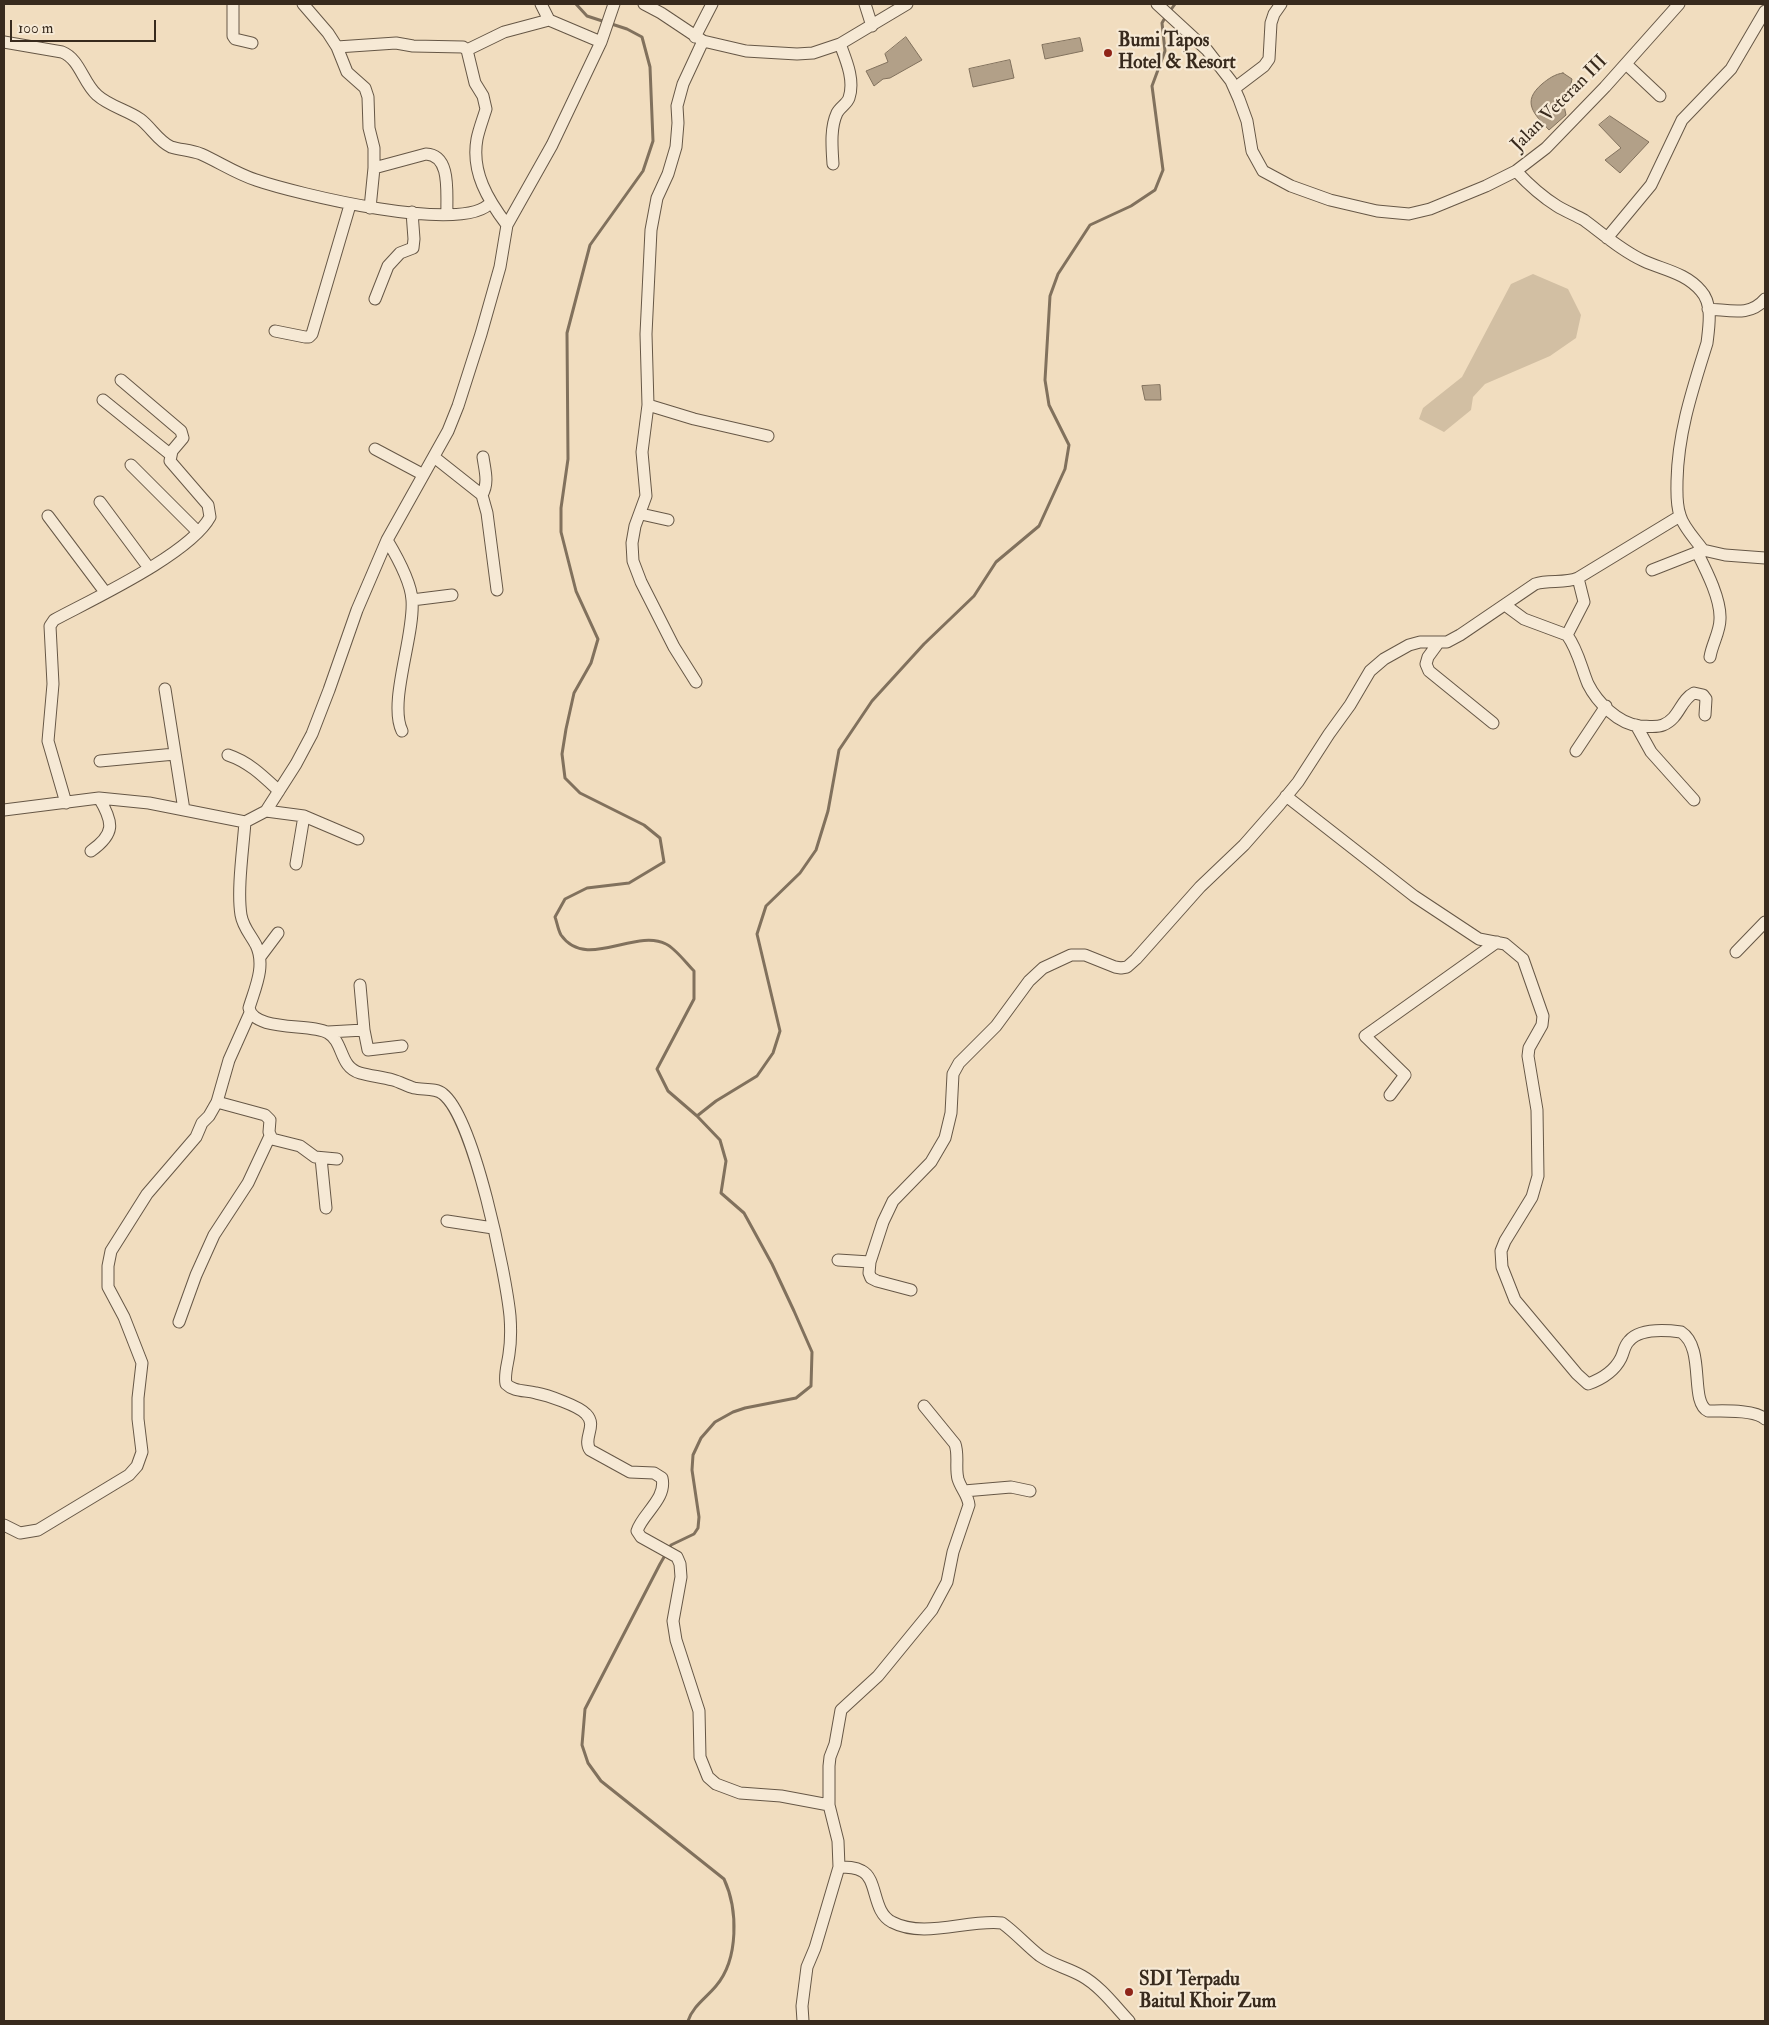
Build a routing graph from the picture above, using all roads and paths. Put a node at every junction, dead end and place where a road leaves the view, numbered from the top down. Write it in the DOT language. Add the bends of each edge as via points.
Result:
graph roads {
  1 [pos="233,4"];
  2 [pos="303,4"];
  3 [pos="541,4"];
  4 [pos="614,4"];
  5 [pos="646,4"];
  6 [pos="712,4"];
  7 [pos="865,4"];
  8 [pos="906,4"];
  9 [pos="1157,4"];
  10 [pos="1282,4"];
  11 [pos="1679,4"];
  12 [pos="1765,11"];
  13 [pos="549,20"];
  14 [pos="872,26"];
  15 [pos="699,39"];
  16 [pos="4,42"];
  17 [pos="600,42"];
  18 [pos="252,43"];
  19 [pos="840,44"];
  20 [pos="337,47"];
  21 [pos="467,50"];
  22 [pos="1626,64"];
  23 [pos="1235,88"];
  24 [pos="1660,96"];
  25 [pos="833,164"];
  26 [pos="374,168"];
  27 [pos="1516,171"];
  28 [pos="491,202"];
  29 [pos="350,204"];
  30 [pos="370,208"];
  31 [pos="412,212"];
  32 [pos="447,214"];
  33 [pos="507,225"];
  34 [pos="1608,238"];
  35 [pos="375,299"];
  36 [pos="1765,299"];
  37 [pos="1708,309"];
  38 [pos="275,331"];
  39 [pos="121,380"];
  40 [pos="103,400"];
  41 [pos="648,405"];
  42 [pos="768,436"];
  43 [pos="375,449"];
  44 [pos="171,455"];
  45 [pos="434,456"];
  46 [pos="483,457"];
  47 [pos="131,465"];
  48 [pos="422,474"];
  49 [pos="482,495"];
  50 [pos="100,502"];
  51 [pos="641,514"];
  52 [pos="48,516"];
  53 [pos="1680,516"];
  54 [pos="668,520"];
  55 [pos="198,532"];
  56 [pos="387,540"];
  57 [pos="1700,551"];
  58 [pos="1765,558"];
  59 [pos="149,568"];
  60 [pos="1652,570"];
  61 [pos="1578,578"];
  62 [pos="497,590"];
  63 [pos="106,592"];
  64 [pos="452,595"];
  65 [pos="412,600"];
  66 [pos="1504,605"];
  67 [pos="1567,635"];
  68 [pos="1439,642"];
  69 [pos="1710,657"];
  70 [pos="696,682"];
  71 [pos="165,689"];
  72 [pos="1606,706"];
  73 [pos="1705,715"];
  74 [pos="1493,723"];
  75 [pos="1636,726"];
  76 [pos="402,731"];
  77 [pos="1576,751"];
  78 [pos="175,754"];
  79 [pos="228,754"];
  80 [pos="100,761"];
  81 [pos="279,792"];
  82 [pos="1286,796"];
  83 [pos="99,798"];
  84 [pos="1694,800"];
  85 [pos="66,804"];
  86 [pos="4,810"];
  87 [pos="184,810"];
  88 [pos="266,811"];
  89 [pos="304,816"];
  90 [pos="245,822"];
  91 [pos="358,839"];
  92 [pos="91,851"];
  93 [pos="296,864"];
  94 [pos="1765,922"];
  95 [pos="278,934"];
  96 [pos="1497,942"];
  97 [pos="1736,952"];
  98 [pos="260,957"];
  99 [pos="360,985"];
  100 [pos="250,1012"];
  101 [pos="364,1030"];
  102 [pos="328,1032"];
  103 [pos="402,1046"];
  104 [pos="1390,1095"];
  105 [pos="217,1102"];
  106 [pos="270,1136"];
  107 [pos="320,1158"];
  108 [pos="337,1159"];
  109 [pos="326,1208"];
  110 [pos="447,1221"];
  111 [pos="493,1228"];
  112 [pos="838,1260"];
  113 [pos="870,1262"];
  114 [pos="911,1290"];
  115 [pos="179,1322"];
  116 [pos="924,1406"];
  117 [pos="1765,1419"];
  118 [pos="964,1490"];
  119 [pos="1030,1491"];
  120 [pos="4,1525"];
  121 [pos="829,1805"];
  122 [pos="839,1867"];
  123 [pos="804,2021"];
  124 [pos="1129,2021"];
  1 -- 18 [label="street" via="233,36"];
  2 -- 20 [label="street"];
  3 -- 13 [label="street"];
  4 -- 17 [label="street"];
  5 -- 15 [label="street"];
  6 -- 15 [label="street"];
  7 -- 14 [label="street"];
  8 -- 14 [label="street"];
  9 -- 23 [label="street, Jalan Veteran III" via="1207,50"];
  10 -- 23 [label="street" via="1271,23 1270,59"];
  11 -- 22 [label="street, Jalan Veteran III"];
  12 -- 34 [label="street" via="1731,69 1682,120 1651,186"];
  13 -- 17 [label="street"];
  13 -- 21 [label="street" via="504,32"];
  14 -- 19 [label="street"];
  15 -- 19 [label="street" via="746,51 797,54 813,53"];
  15 -- 41 [label="street" via="677,106 676,147 657,198 651,230 646,334"];
  16 -- 29 [label="street" via="70,55 98,96 141,120 171,146 200,154 254,180"];
  17 -- 33 [label="street" via="552,145"];
  19 -- 25 [label="street" via="851,81 849,98 836,117"];
  20 -- 21 [label="street" via="396,43"];
  20 -- 26 [label="street" via="347,72 365,88 368,97"];
  21 -- 28 [label="street" via="475,83 486,103 475,159 481,183"];
  22 -- 24 [label="street"];
  22 -- 27 [label="street, Jalan Veteran III" via="1546,148"];
  23 -- 27 [label="street, Jalan Veteran III" via="1247,121 1252,151 1263,171 1291,186 1330,200 1377,211 1409,214 1430,209"];
  26 -- 30 [label="street"];
  26 -- 32 [label="street" via="434,154 440,158 445,171"];
  27 -- 34 [label="street" via="1536,192"];
  28 -- 32 [label="street" via="482,210 462,215"];
  28 -- 33 [label="street"];
  29 -- 30 [label="street"];
  29 -- 38 [label="street" via="312,334 305,337"];
  30 -- 31 [label="street"];
  31 -- 32 [label="street"];
  31 -- 35 [label="street" via="413,248 400,253 388,266"];
  33 -- 45 [label="street" via="500,267 464,388"];
  34 -- 37 [label="street" via="1643,261 1674,271 1694,284 1702,292"];
  36 -- 37 [label="street" via="1748,311"];
  37 -- 53 [label="street" via="1707,343 1680,440 1677,498"];
  39 -- 44 [label="street" via="181,431 182,438"];
  40 -- 44 [label="street"];
  41 -- 42 [label="street"];
  41 -- 51 [label="street" via="642,452 646,496"];
  43 -- 48 [label="street"];
  44 -- 55 [label="street" via="173,466 208,505 210,517"];
  45 -- 48 [label="street"];
  45 -- 49 [label="street"];
  46 -- 49 [label="street" via="486,488"];
  47 -- 55 [label="street"];
  48 -- 56 [label="street"];
  49 -- 62 [label="street"];
  50 -- 59 [label="street"];
  51 -- 54 [label="street"];
  51 -- 70 [label="street" via="632,543 633,561 640,582"];
  52 -- 63 [label="street"];
  53 -- 57 [label="street"];
  53 -- 61 [label="street"];
  55 -- 59 [label="street"];
  56 -- 65 [label="street" via="407,581"];
  56 -- 81 [label="street" via="357,610 312,734"];
  57 -- 58 [label="street"];
  57 -- 60 [label="street"];
  57 -- 69 [label="street" via="1720,613"];
  59 -- 63 [label="street"];
  61 -- 66 [label="street" via="1543,581"];
  61 -- 67 [label="street" via="1584,602"];
  63 -- 85 [label="street" via="54,620 50,626 54,684 48,741"];
  64 -- 65 [label="street"];
  65 -- 76 [label="street" via="412,622 399,706"];
  66 -- 67 [label="street" via="1524,619"];
  66 -- 68 [label="street" via="1460,635 1447,642"];
  67 -- 72 [label="street" via="1592,691"];
  68 -- 74 [label="street" via="1428,657 1428,671"];
  68 -- 82 [label="street" via="1410,645 1370,671"];
  71 -- 78 [label="street"];
  72 -- 75 [label="street" via="1623,721"];
  72 -- 77 [label="street"];
  73 -- 75 [label="street" via="1706,700 1694,693 1666,724 1660,727"];
  75 -- 84 [label="street" via="1651,752"];
  78 -- 80 [label="street"];
  78 -- 87 [label="street"];
  79 -- 81 [label="street" via="251,765"];
  81 -- 88 [label="street"];
  82 -- 96 [label="street" via="1414,896 1480,939"];
  82 -- 113 [label="street" via="1244,845 1200,887 1127,967 1114,968 1085,955 1071,955 1044,968 1029,981 996,1026 959,1063 953,1074 951,1113 945,1138 931,1162 893,1201"];
  83 -- 85 [label="street"];
  83 -- 87 [label="street"];
  83 -- 92 [label="street" via="107,812 110,828 103,843"];
  85 -- 86 [label="street"];
  87 -- 90 [label="street"];
  88 -- 89 [label="street"];
  88 -- 90 [label="street"];
  89 -- 91 [label="street"];
  89 -- 93 [label="street"];
  90 -- 98 [label="street" via="240,913"];
  94 -- 97 [label="street"];
  95 -- 98 [label="street"];
  96 -- 104 [label="street" via="1365,1036 1405,1075"];
  96 -- 117 [label="street" via="1506,944 1523,959 1543,1016 1528,1056 1537,1110 1538,1176 1532,1197 1501,1251 1502,1267 1515,1300 1588,1384 1610,1373 1633,1337 1642,1333 1681,1332 1691,1342 1703,1409 1762,1415"];
  98 -- 100 [label="street" via="259,978"];
  99 -- 101 [label="street"];
  100 -- 102 [label="street" via="258,1019 280,1025"];
  100 -- 105 [label="street" via="229,1060"];
  101 -- 102 [label="street"];
  101 -- 103 [label="street" via="368,1050"];
  102 -- 111 [label="street" via="336,1040 347,1065 359,1073 446,1096 471,1147"];
  105 -- 106 [label="street" via="265,1115 270,1120"];
  105 -- 120 [label="street" via="196,1137 147,1194 111,1251 108,1287 142,1362 138,1398 142,1452 138,1466 129,1475 38,1530 20,1533"];
  106 -- 107 [label="street" via="300,1146"];
  106 -- 115 [label="street" via="248,1182 214,1235"];
  107 -- 108 [label="street"];
  107 -- 109 [label="street"];
  110 -- 111 [label="street"];
  111 -- 121 [label="street" via="510,1317 506,1384 512,1389 536,1393 577,1407 592,1420 587,1442 590,1450 630,1472 654,1473 663,1483 654,1507 637,1531 641,1537 677,1557 680,1564 681,1577 673,1621 699,1712 700,1758 708,1777 716,1784 740,1793 790,1797"];
  112 -- 113 [label="street"];
  113 -- 114 [label="street" via="872,1278"];
  116 -- 118 [label="street" via="955,1444 959,1481"];
  118 -- 119 [label="street" via="1011,1487"];
  118 -- 121 [label="street" via="969,1505 967,1517 953,1552 943,1592 895,1658 841,1710 830,1757"];
  121 -- 122 [label="street" via="838,1841"];
  122 -- 123 [label="street" via="807,1967 802,2006"];
  122 -- 124 [label="street" via="864,1872 884,1917 893,1923 924,1929 1002,1923 1042,1957 1092,1983"];
}
